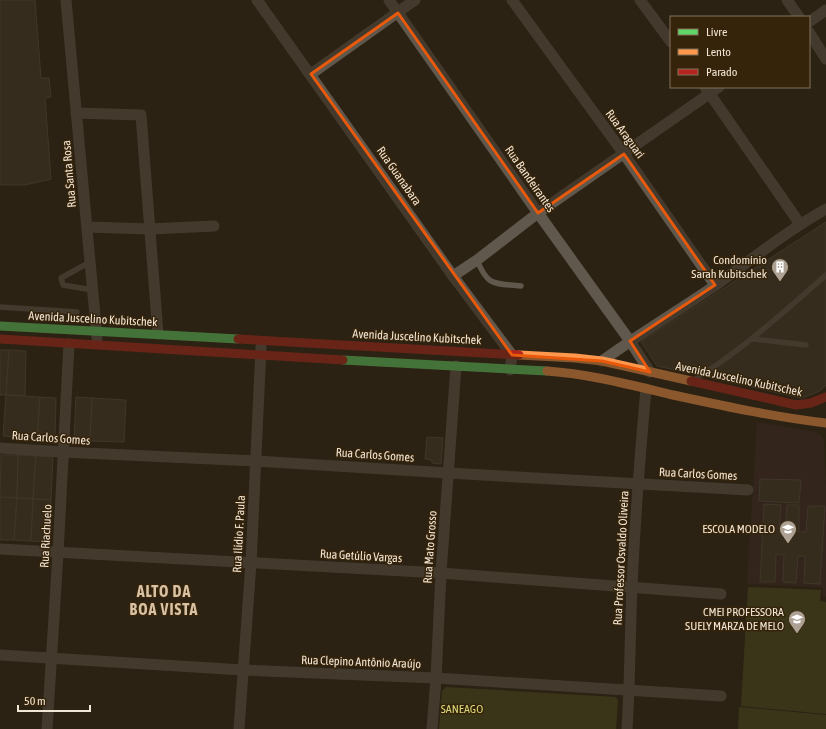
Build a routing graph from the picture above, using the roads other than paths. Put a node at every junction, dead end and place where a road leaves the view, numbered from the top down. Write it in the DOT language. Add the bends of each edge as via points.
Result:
graph roads {
  1 [pos="66,0"];
  2 [pos="257,0"];
  3 [pos="389,0"];
  4 [pos="415,0"];
  5 [pos="512,0"];
  6 [pos="640,0"];
  7 [pos="787,0"];
  8 [pos="826,10"];
  9 [pos="398,13"];
  10 [pos="798,16"];
  11 [pos="810,21"];
  12 [pos="810,34"];
  13 [pos="670,41"];
  14 [pos="826,59"];
  15 [pos="311,74"];
  16 [pos="707,90"];
  17 [pos="76,113"];
  18 [pos="624,154"];
  19 [pos="826,209"];
  20 [pos="538,213"];
  21 [pos="800,224"];
  22 [pos="214,226"];
  23 [pos="87,227"];
  24 [pos="150,229"];
  25 [pos="476,260"];
  26 [pos="90,262"];
  27 [pos="826,275"];
  28 [pos="453,276"];
  29 [pos="715,285"];
  30 [pos="521,286"];
  31 [pos="92,290"];
  32 [pos="0,307"];
  33 [pos="77,312"];
  34 [pos="0,326"];
  35 [pos="96,331"];
  36 [pos="163,335"];
  37 [pos="0,339"];
  38 [pos="753,339"];
  39 [pos="261,340"];
  40 [pos="630,340"];
  41 [pos="68,344"];
  42 [pos="97,345"];
  43 [pos="806,345"];
  44 [pos="167,349"];
  45 [pos="409,349"];
  46 [pos="260,354"];
  47 [pos="512,355"];
  48 [pos="602,361"];
  49 [pos="408,363"];
  50 [pos="456,366"];
  51 [pos="510,370"];
  52 [pos="650,372"];
  53 [pos="691,382"];
  54 [pos="646,389"];
  55 [pos="826,397"];
  56 [pos="826,423"];
  57 [pos="0,448"];
  58 [pos="62,452"];
  59 [pos="256,461"];
  60 [pos="448,473"];
  61 [pos="638,484"];
  62 [pos="748,490"];
  63 [pos="0,549"];
  64 [pos="58,552"];
  65 [pos="251,563"];
  66 [pos="441,573"];
  67 [pos="632,587"];
  68 [pos="721,594"];
  69 [pos="0,655"];
  70 [pos="51,657"];
  71 [pos="243,670"];
  72 [pos="436,678"];
  73 [pos="630,690"];
  74 [pos="721,696"];
  75 [pos="47,729"];
  76 [pos="239,729"];
  77 [pos="432,729"];
  78 [pos="626,729"];
  1 -- 17 [label="street, Rua Santa Rosa"];
  2 -- 15 [label="street, Rua Guanabara"];
  3 -- 9 [label="street, Rua Bandeirantes"];
  4 -- 9 [label="street"];
  5 -- 18 [label="street, Rua Araguari"];
  6 -- 13 [label="street"];
  7 -- 10 [label="street"];
  8 -- 11 [label="street"];
  9 -- 15 [label="street"];
  9 -- 20 [label="street, Rua Bandeirantes"];
  12 -- 14 [label="street"];
  15 -- 28 [label="street, Rua Guanabara"];
  16 -- 18 [label="street"];
  16 -- 21 [label="street"];
  17 -- 23 [label="street, Rua Santa Rosa"];
  17 -- 24 [label="street" via="140,115"];
  18 -- 20 [label="street"];
  18 -- 29 [label="street, Rua Araguari"];
  19 -- 21 [label="street"];
  20 -- 25 [label="street"];
  20 -- 40 [label="street, Rua Bandeirantes"];
  21 -- 29 [label="street"];
  22 -- 24 [label="street"];
  23 -- 24 [label="street"];
  23 -- 26 [label="street, Rua Santa Rosa"];
  24 -- 36 [label="street"];
  25 -- 28 [label="street"];
  25 -- 30 [label="lane" via="486,278 493,283"];
  26 -- 31 [label="street, Rua Santa Rosa"];
  26 -- 31 [label="lane" via="61,278 63,285"];
  27 -- 38 [label="lane"];
  28 -- 47 [label="street, Rua Guanabara"];
  29 -- 40 [label="street"];
  31 -- 35 [label="street, Rua Santa Rosa"];
  32 -- 33 [label="lane"];
  34 -- 35 [label="street, Avenida Juscelino Kubitschek"];
  35 -- 36 [label="street, Avenida Juscelino Kubitschek"];
  35 -- 42 [label="street, Rua Santa Rosa"];
  36 -- 39 [label="street, Avenida Juscelino Kubitschek"];
  36 -- 44 [label="street"];
  37 -- 41 [label="street"];
  38 -- 43 [label="lane"];
  38 -- 53 [label="lane"];
  39 -- 45 [label="street, Avenida Juscelino Kubitschek"];
  39 -- 46 [label="street, Rua Ilídio F. Paula"];
  40 -- 48 [label="street"];
  40 -- 52 [label="street, Rua Bandeirantes"];
  41 -- 42 [label="street"];
  41 -- 58 [label="street, Rua Riachuelo"];
  42 -- 44 [label="street"];
  44 -- 46 [label="street"];
  45 -- 47 [label="street, Avenida Juscelino Kubitschek"];
  45 -- 49 [label="street"];
  46 -- 49 [label="street"];
  46 -- 59 [label="street, Rua Ilídio F. Paula"];
  47 -- 48 [label="street, Avenida Juscelino Kubitschek"];
  47 -- 51 [label="street"];
  48 -- 52 [label="street, Avenida Juscelino Kubitschek"];
  49 -- 50 [label="street"];
  50 -- 51 [label="street"];
  50 -- 60 [label="street, Rua Mato Grosso"];
  51 -- 54 [label="street" via="578,375"];
  52 -- 53 [label="street, Avenida Juscelino Kubitschek"];
  53 -- 55 [label="street, Avenida Juscelino Kubitschek" via="796,405 807,405"];
  54 -- 56 [label="street" via="798,420"];
  54 -- 61 [label="street, Rua Professor Osvaldo Oliveira"];
  57 -- 58 [label="street, Rua Carlos Gomes"];
  58 -- 59 [label="street, Rua Carlos Gomes"];
  58 -- 64 [label="street, Rua Riachuelo"];
  59 -- 60 [label="street, Rua Carlos Gomes"];
  59 -- 65 [label="street, Rua Ilídio F. Paula"];
  60 -- 61 [label="street, Rua Carlos Gomes"];
  60 -- 66 [label="street, Rua Mato Grosso"];
  61 -- 62 [label="street, Rua Carlos Gomes"];
  61 -- 67 [label="street, Rua Professor Osvaldo Oliveira"];
  63 -- 64 [label="street, Rua Getúlio Vargas"];
  64 -- 65 [label="street, Rua Getúlio Vargas"];
  64 -- 70 [label="street, Rua Riachuelo"];
  65 -- 66 [label="street, Rua Getúlio Vargas"];
  65 -- 71 [label="street, Rua Ilídio F. Paula"];
  66 -- 67 [label="street, Rua Getúlio Vargas"];
  66 -- 72 [label="street, Rua Mato Grosso"];
  67 -- 68 [label="street, Rua Getúlio Vargas"];
  67 -- 73 [label="street, Rua Professor Osvaldo Oliveira"];
  69 -- 70 [label="street, Rua Clepino Antônio Araújo"];
  70 -- 71 [label="street, Rua Clepino Antônio Araújo"];
  70 -- 75 [label="street, Rua Riachuelo"];
  71 -- 72 [label="street, Rua Clepino Antônio Araújo"];
  71 -- 76 [label="street, Rua Ilídio F. Paula"];
  72 -- 73 [label="street, Rua Clepino Antônio Araújo"];
  72 -- 77 [label="street, Rua Mato Grosso"];
  73 -- 74 [label="street, Rua Clepino Antônio Araújo"];
  73 -- 78 [label="street, Rua Professor Osvaldo Oliveira"];
}
